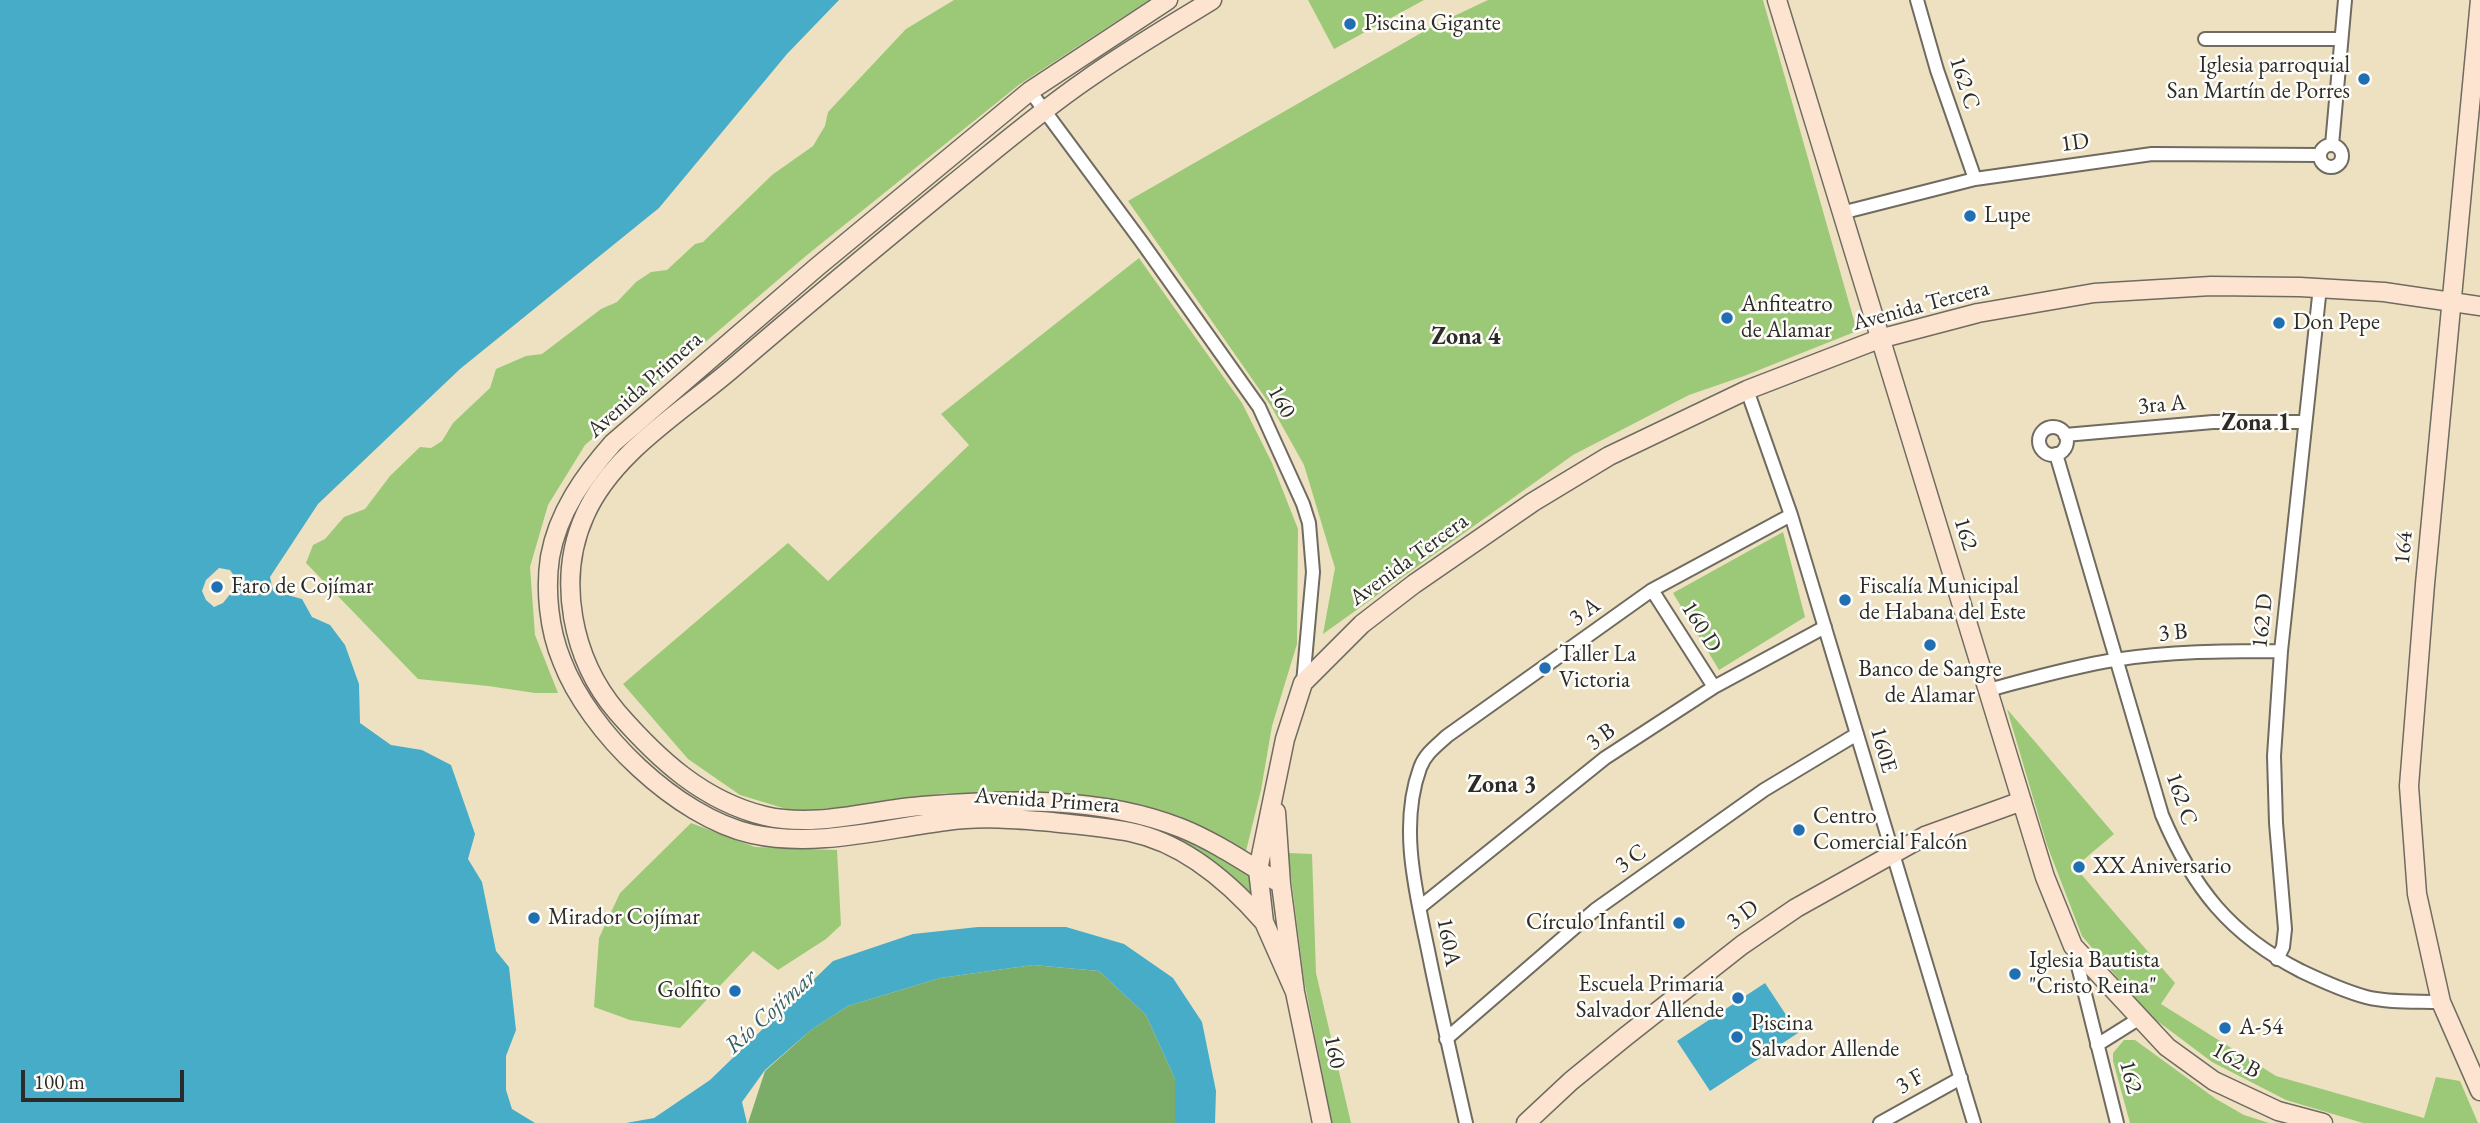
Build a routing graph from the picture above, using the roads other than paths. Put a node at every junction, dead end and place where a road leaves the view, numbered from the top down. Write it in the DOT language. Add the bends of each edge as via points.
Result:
graph roads {
  1 [pos="1168,0"];
  2 [pos="1212,0"];
  3 [pos="1777,0"];
  4 [pos="1917,0"];
  5 [pos="2345,0"];
  6 [pos="2480,0"];
  7 [pos="2205,39"];
  8 [pos="2341,39"];
  9 [pos="1030,91"];
  10 [pos="1045,110"];
  11 [pos="2332,145"];
  12 [pos="2320,155"];
  13 [pos="2472,164"];
  14 [pos="1975,179"];
  15 [pos="1841,213"];
  16 [pos="817,267"];
  17 [pos="832,283"];
  18 [pos="2320,287"];
  19 [pos="2452,302"];
  20 [pos="2480,306"];
  21 [pos="1879,339"];
  22 [pos="1747,390"];
  23 [pos="2305,422"];
  24 [pos="2065,435"];
  25 [pos="613,443"];
  26 [pos="2056,454"];
  27 [pos="628,455"];
  28 [pos="1791,515"];
  29 [pos="1652,590"];
  30 [pos="1825,627"];
  31 [pos="2281,651"];
  32 [pos="2116,660"];
  33 [pos="1303,683"];
  34 [pos="1714,687"];
  35 [pos="600,689"];
  36 [pos="1988,690"];
  37 [pos="581,700"];
  38 [pos="1857,734"];
  39 [pos="1420,767"];
  40 [pos="1275,795"];
  41 [pos="2022,801"];
  42 [pos="1891,854"];
  43 [pos="1258,870"];
  44 [pos="1281,884"];
  45 [pos="1284,905"];
  46 [pos="1420,907"];
  47 [pos="1264,922"];
  48 [pos="2073,946"];
  49 [pos="2277,959"];
  50 [pos="1295,992"];
  51 [pos="2441,1002"];
  52 [pos="2140,1018"];
  53 [pos="1446,1039"];
  54 [pos="2096,1045"];
  55 [pos="1961,1078"];
  56 [pos="2480,1091"];
  57 [pos="1322,1123"];
  58 [pos="1466,1123"];
  59 [pos="1525,1123"];
  60 [pos="1880,1123"];
  61 [pos="1974,1123"];
  62 [pos="2117,1123"];
  63 [pos="2323,1123"];
  1 -- 9 [label="street, Avenida Primera"];
  2 -- 10 [label="street, Avenida Primera"];
  3 -- 15 [label="street, 162"];
  4 -- 14 [label="street, 162 C"];
  5 -- 8 [label="street"];
  6 -- 13 [label="street, 164"];
  7 -- 8 [label="street"];
  8 -- 11 [label="street"];
  9 -- 10 [label="street, 160"];
  9 -- 16 [label="street, Avenida Primera"];
  10 -- 17 [label="street, Avenida Primera"];
  10 -- 33 [label="street, 160" via="1259,407 1298,492 1309,523 1313,572"];
  11 -- 12 [label="street"];
  11 -- 12 [label="street" via="2342,153 2339,165 2326,166"];
  12 -- 14 [label="street, 1D" via="2152,153"];
  13 -- 19 [label="street, 164"];
  14 -- 15 [label="street, 1D"];
  15 -- 21 [label="street, 162"];
  16 -- 17 [label="street"];
  16 -- 25 [label="street, Avenida Primera"];
  17 -- 27 [label="street, Avenida Primera"];
  18 -- 19 [label="street, Avenida Tercera"];
  18 -- 21 [label="street, Avenida Tercera" via="2211,286 2094,293 1978,313"];
  18 -- 23 [label="street, 162 D"];
  19 -- 20 [label="street, Avenida Tercera"];
  19 -- 51 [label="street, 164" via="2409,786 2417,894"];
  21 -- 22 [label="street, Avenida Tercera"];
  21 -- 36 [label="street, 162"];
  22 -- 28 [label="street, 160E"];
  22 -- 33 [label="street, Avenida Tercera" via="1609,456 1533,502 1362,624"];
  23 -- 24 [label="street, 3ra A" via="2213,422"];
  23 -- 31 [label="street, 162 D"];
  24 -- 26 [label="street" via="2066,444"];
  24 -- 26 [label="street" via="2050,427 2040,435 2042,449"];
  25 -- 27 [label="street"];
  25 -- 37 [label="street, Avenida Primera" via="573,495 559,523 550,558 548,607 561,660"];
  26 -- 32 [label="street, 162 C"];
  27 -- 35 [label="street, Avenida Primera" via="584,516 572,558 574,627"];
  28 -- 29 [label="street, 3 A"];
  28 -- 30 [label="street, 160E"];
  29 -- 34 [label="street, 160 D"];
  29 -- 39 [label="street, 3 A" via="1447,736"];
  30 -- 34 [label="street, 3 B"];
  30 -- 38 [label="street, 160E"];
  31 -- 32 [label="street, 3 B" via="2197,652"];
  31 -- 49 [label="street, 162 D" via="2274,756 2285,929"];
  32 -- 36 [label="street, 3 B"];
  32 -- 49 [label="street, 162 C" via="2162,815 2186,866 2232,925"];
  33 -- 40 [label="street, 160" via="1285,739"];
  34 -- 46 [label="street, 3 B" via="1605,758"];
  35 -- 37 [label="street"];
  35 -- 43 [label="street, Avenida Primera" via="652,751 703,792 767,816 826,819 989,802 1123,810 1183,829"];
  36 -- 41 [label="street, 162"];
  37 -- 47 [label="street, Avenida Primera" via="628,758 666,791 707,817 752,834 806,839 948,820 1022,819 1133,832 1207,867"];
  38 -- 42 [label="street, 160E"];
  38 -- 53 [label="street, 3 C" via="1764,790 1595,910"];
  39 -- 46 [label="street, 160A" via="1413,795 1410,848"];
  40 -- 43 [label="street, 160"];
  40 -- 44 [label="street, 160"];
  41 -- 42 [label="street, 3 D" via="1925,835"];
  41 -- 48 [label="street, 162" via="2045,877"];
  42 -- 55 [label="street, 160E"];
  42 -- 59 [label="street, 3 D" via="1742,945 1592,1063"];
  43 -- 44 [label="street, Avenida Primera"];
  43 -- 47 [label="street, 160"];
  44 -- 45 [label="street, 160"];
  45 -- 47 [label="street"];
  45 -- 50 [label="street, 160"];
  46 -- 53 [label="street, 160A"];
  47 -- 50 [label="street, 160"];
  48 -- 52 [label="street, 162 B"];
  48 -- 54 [label="street, 162"];
  49 -- 51 [label="street, 162 C" via="2367,998"];
  50 -- 57 [label="street, 160"];
  51 -- 56 [label="street, 164"];
  52 -- 54 [label="street"];
  52 -- 63 [label="street, 162 B" via="2214,1081 2278,1111"];
  53 -- 58 [label="street, 160A"];
  54 -- 62 [label="street, 162"];
  55 -- 60 [label="street, 3 F"];
  55 -- 61 [label="street, 160E"];
}
